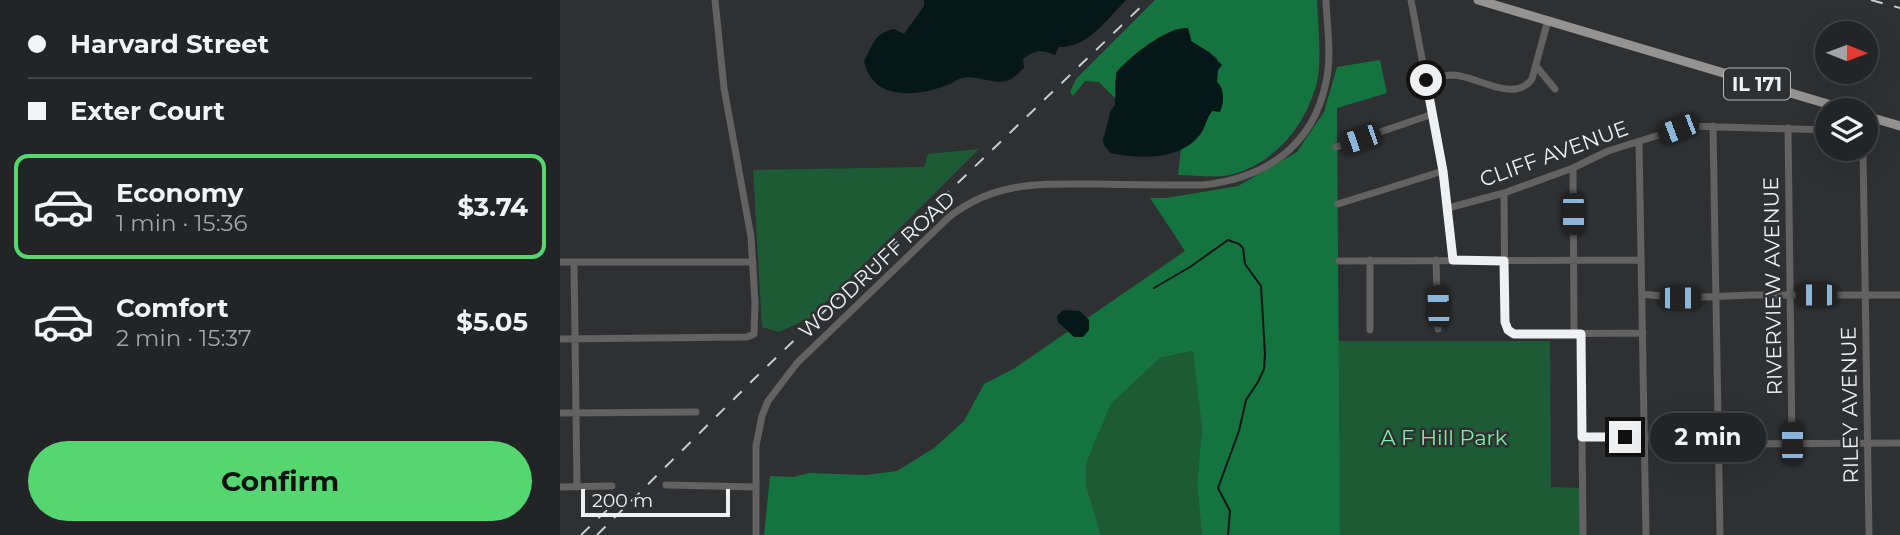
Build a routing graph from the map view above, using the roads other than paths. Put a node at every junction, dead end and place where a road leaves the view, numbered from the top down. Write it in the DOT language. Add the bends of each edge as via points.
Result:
graph roads {
  1 [pos="715,0"];
  2 [pos="1326,0"];
  3 [pos="1411,0"];
  4 [pos="1478,0"];
  5 [pos="1548,20"];
  6 [pos="1536,66"];
  7 [pos="1426,80"];
  8 [pos="1555,89"];
  9 [pos="1815,100"];
  10 [pos="1433,114"];
  11 [pos="1878,121"];
  12 [pos="1900,126"];
  13 [pos="1713,127"];
  14 [pos="1788,128"];
  15 [pos="1815,129"];
  16 [pos="1639,142"];
  17 [pos="1336,147"];
  18 [pos="1863,161"];
  19 [pos="1573,168"];
  20 [pos="1443,171"];
  21 [pos="1504,193"];
  22 [pos="1338,204"];
  23 [pos="1448,208"];
  24 [pos="1370,260"];
  25 [pos="1436,260"];
  26 [pos="1453,260"];
  27 [pos="1574,260"];
  28 [pos="1642,260"];
  29 [pos="1339,261"];
  30 [pos="1504,261"];
  31 [pos="560,262"];
  32 [pos="574,262"];
  33 [pos="752,262"];
  34 [pos="1642,294"];
  35 [pos="1791,295"];
  36 [pos="1866,295"];
  37 [pos="1900,295"];
  38 [pos="1716,298"];
  39 [pos="1438,329"];
  40 [pos="1370,330"];
  41 [pos="1643,332"];
  42 [pos="1578,334"];
  43 [pos="560,339"];
  44 [pos="575,339"];
  45 [pos="696,412"];
  46 [pos="560,413"];
  47 [pos="577,413"];
  48 [pos="1582,437"];
  49 [pos="1646,437"];
  50 [pos="1718,443"];
  51 [pos="1792,443"];
  52 [pos="1867,443"];
  53 [pos="1900,443"];
  54 [pos="666,485"];
  55 [pos="612,486"];
  56 [pos="560,487"];
  57 [pos="577,487"];
  58 [pos="756,487"];
  59 [pos="756,535"];
  60 [pos="1583,535"];
  61 [pos="1646,535"];
  62 [pos="1720,535"];
  63 [pos="1869,535"];
  1 -- 33 [label="street"];
  2 -- 58 [label="street, WOODRUFF ROAD" via="1327,80 1319,108 1287,152 1253,175 1230,182 1203,186 1035,184 989,193 962,206 785,376 762,416"];
  3 -- 7 [label="street"];
  4 -- 5 [label="main road, IL 171"];
  5 -- 6 [label="street"];
  5 -- 9 [label="main road, IL 171"];
  6 -- 7 [label="street" via="1526,88 1515,90 1455,75"];
  6 -- 8 [label="street"];
  7 -- 10 [label="street"];
  10 -- 17 [label="street"];
  10 -- 20 [label="street"];
  11 -- 12 [label="main road"];
  13 -- 14 [label="street, CLIFF AVENUE"];
  13 -- 16 [label="street, CLIFF AVENUE" via="1688,126"];
  13 -- 38 [label="street"];
  14 -- 15 [label="street, CLIFF AVENUE"];
  14 -- 35 [label="street, RIVERVIEW AVENUE"];
  16 -- 19 [label="street, CLIFF AVENUE"];
  16 -- 28 [label="street"];
  18 -- 36 [label="street, RILEY AVENUE"];
  19 -- 21 [label="street, CLIFF AVENUE"];
  19 -- 27 [label="street"];
  20 -- 22 [label="street"];
  20 -- 23 [label="street"];
  21 -- 23 [label="street, CLIFF AVENUE"];
  21 -- 30 [label="street"];
  23 -- 26 [label="street"];
  24 -- 25 [label="street"];
  24 -- 29 [label="street"];
  24 -- 40 [label="street"];
  25 -- 26 [label="street"];
  25 -- 39 [label="street"];
  26 -- 30 [label="street"];
  27 -- 28 [label="street"];
  27 -- 30 [label="street"];
  27 -- 42 [label="street"];
  28 -- 34 [label="street"];
  30 -- 42 [label="street" via="1508,330 1514,334"];
  31 -- 32 [label="street"];
  32 -- 33 [label="street"];
  32 -- 44 [label="street"];
  33 -- 44 [label="street" via="754,334"];
  34 -- 38 [label="street"];
  34 -- 41 [label="street"];
  35 -- 36 [label="street"];
  35 -- 38 [label="street"];
  35 -- 51 [label="street, RIVERVIEW AVENUE"];
  36 -- 37 [label="street"];
  36 -- 52 [label="street, RILEY AVENUE"];
  38 -- 50 [label="street"];
  41 -- 42 [label="street"];
  41 -- 49 [label="street"];
  42 -- 48 [label="street"];
  43 -- 44 [label="street"];
  44 -- 47 [label="street"];
  45 -- 47 [label="street"];
  46 -- 47 [label="street"];
  47 -- 57 [label="street"];
  48 -- 49 [label="street"];
  48 -- 60 [label="street"];
  49 -- 61 [label="street"];
  50 -- 51 [label="street"];
  50 -- 62 [label="street"];
  51 -- 52 [label="street"];
  52 -- 53 [label="street"];
  52 -- 63 [label="street, RILEY AVENUE"];
  54 -- 58 [label="street"];
  55 -- 57 [label="street"];
  56 -- 57 [label="street"];
  58 -- 59 [label="street, WOODRUFF ROAD"];
}
